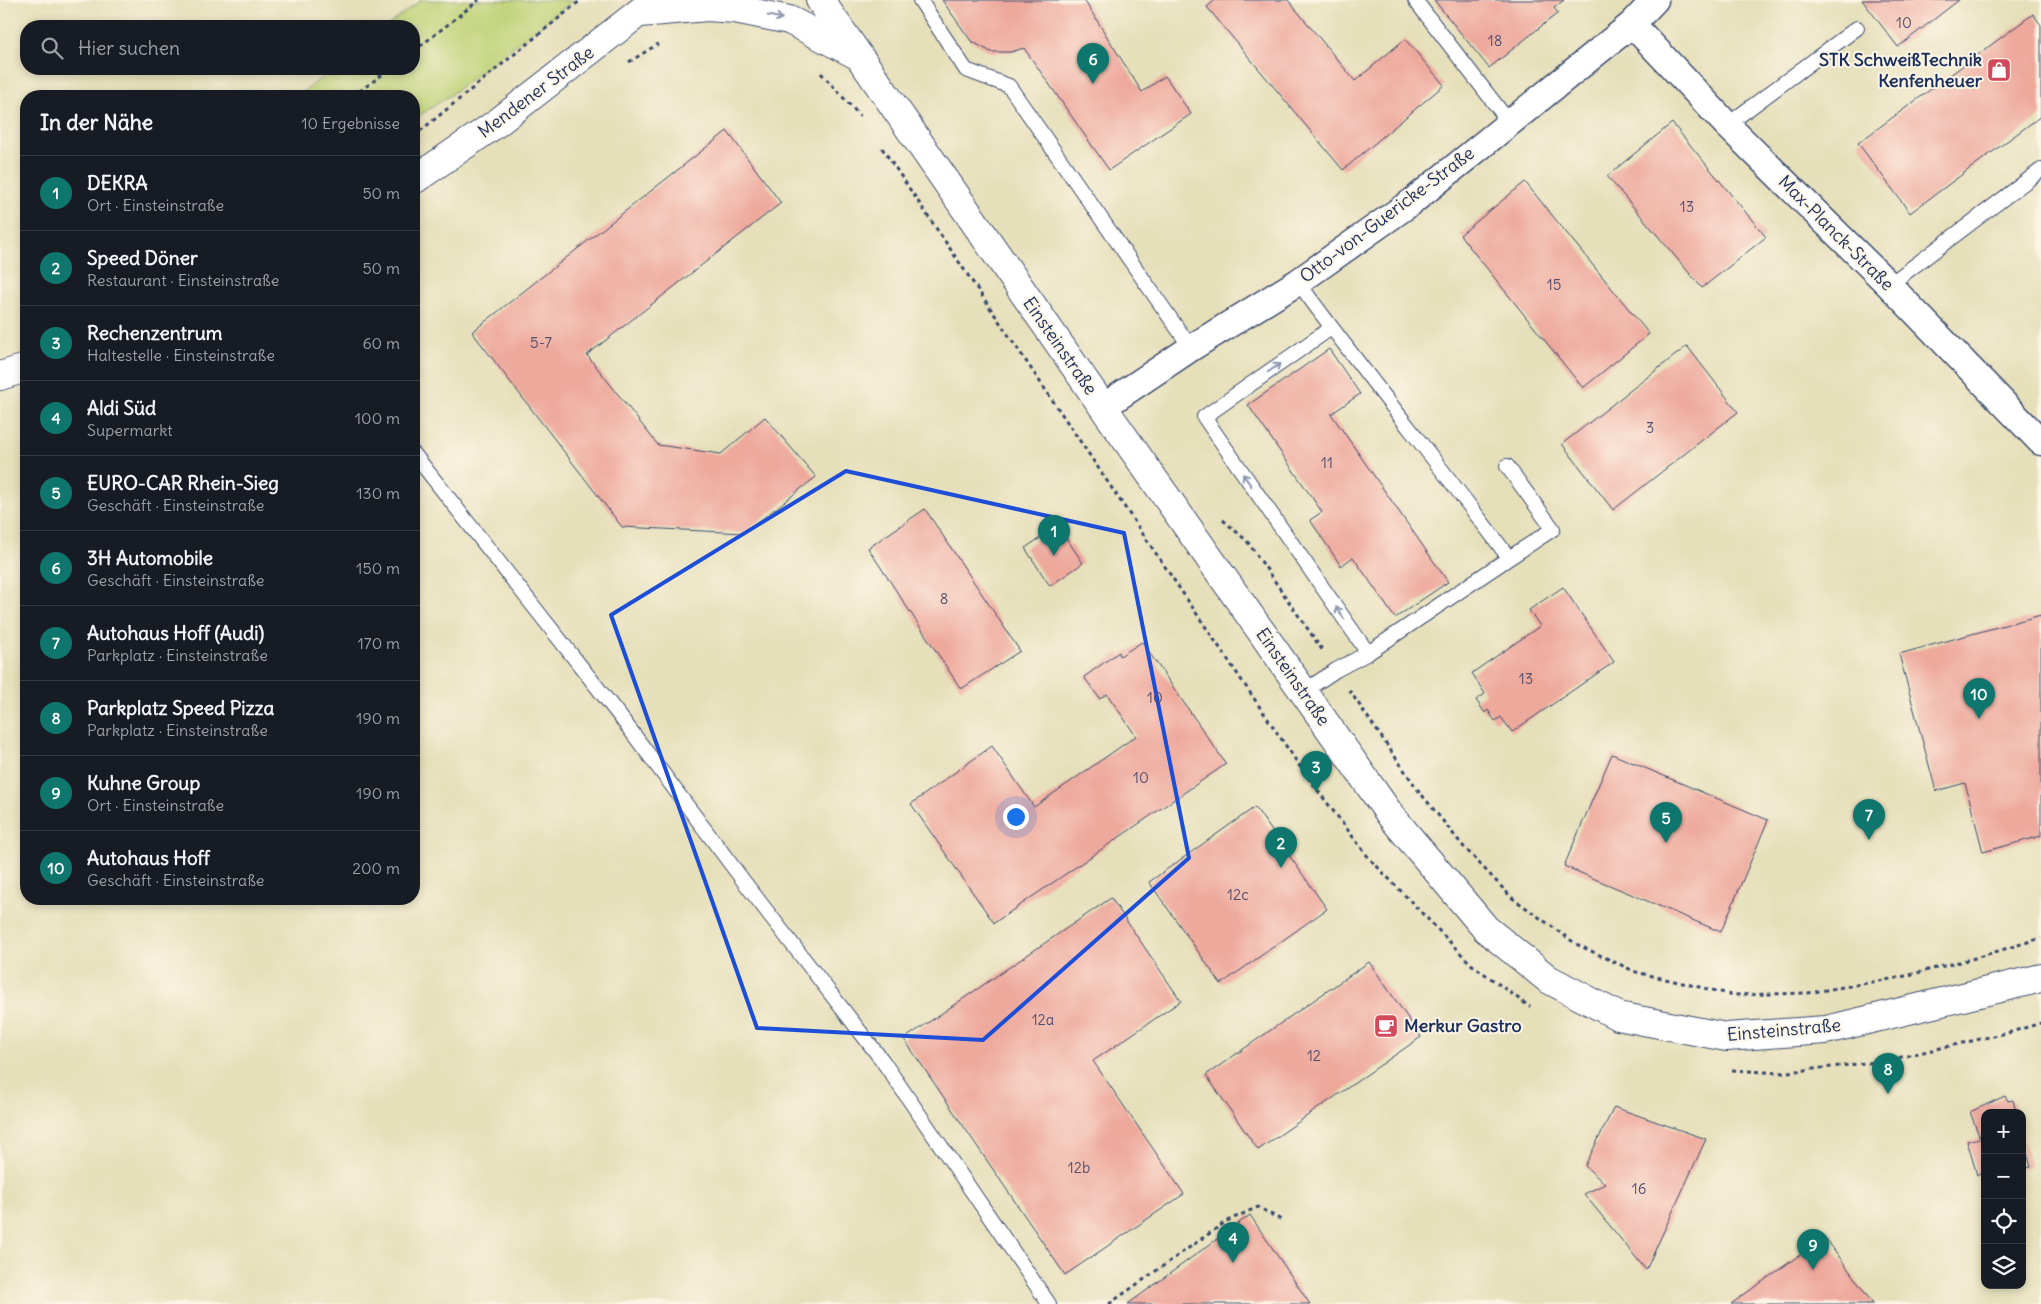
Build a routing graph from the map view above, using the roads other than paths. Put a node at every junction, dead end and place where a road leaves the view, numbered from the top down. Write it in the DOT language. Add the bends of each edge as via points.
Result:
graph roads {
  1 [pos="820,0"];
  2 [pos="920,0"];
  3 [pos="1415,0"];
  4 [pos="1655,0"];
  5 [pos="648,6"];
  6 [pos="1632,24"];
  7 [pos="1857,28"];
  8 [pos="858,56"];
  9 [pos="1510,122"];
  10 [pos="1728,125"];
  11 [pos="2041,170"];
  12 [pos="420,176"];
  13 [pos="1298,282"];
  14 [pos="1889,285"];
  15 [pos="1331,328"];
  16 [pos="1191,348"];
  17 [pos="20,370"];
  18 [pos="0,376"];
  19 [pos="1102,407"];
  20 [pos="2041,442"];
  21 [pos="420,462"];
  22 [pos="1507,466"];
  23 [pos="1509,558"];
  24 [pos="1368,653"];
  25 [pos="1303,692"];
  26 [pos="2041,978"];
  27 [pos="1049,1304"];
  1 -- 8 [label="street, Einsteinstraße"];
  2 -- 16 [label="lane" via="966,70 1010,86"];
  3 -- 9 [label="lane"];
  4 -- 6 [label="street, Otto-von-Guericke-Straße"];
  5 -- 8 [label="street, Einsteinstraße, one-way" via="736,9 789,20"];
  5 -- 12 [label="street, Mendener Straße" via="497,123"];
  6 -- 9 [label="street, Otto-von-Guericke-Straße"];
  6 -- 10 [label="street, Max-Planck-Straße"];
  7 -- 10 [label="lane"];
  8 -- 19 [label="street, Einsteinstraße"];
  9 -- 13 [label="street, Otto-von-Guericke-Straße" via="1413,201"];
  10 -- 14 [label="street, Max-Planck-Straße"];
  11 -- 14 [label="lane"];
  13 -- 15 [label="lane"];
  13 -- 16 [label="street, Otto-von-Guericke-Straße"];
  14 -- 20 [label="street, Max-Planck-Straße"];
  15 -- 23 [label="lane"];
  24 -- 15 [label="lane, one-way" via="1204,417"];
  16 -- 19 [label="street, Otto-von-Guericke-Straße"];
  17 -- 18 [label="street"];
  19 -- 25 [label="street, Einsteinstraße"];
  21 -- 27 [label="lane" via="622,719 882,1060"];
  22 -- 23 [label="lane" via="1553,529"];
  23 -- 24 [label="lane"];
  24 -- 25 [label="lane"];
  25 -- 26 [label="street, Einsteinstraße" via="1391,816 1486,929 1548,979 1618,1016 1726,1037 1826,1030"];
}
